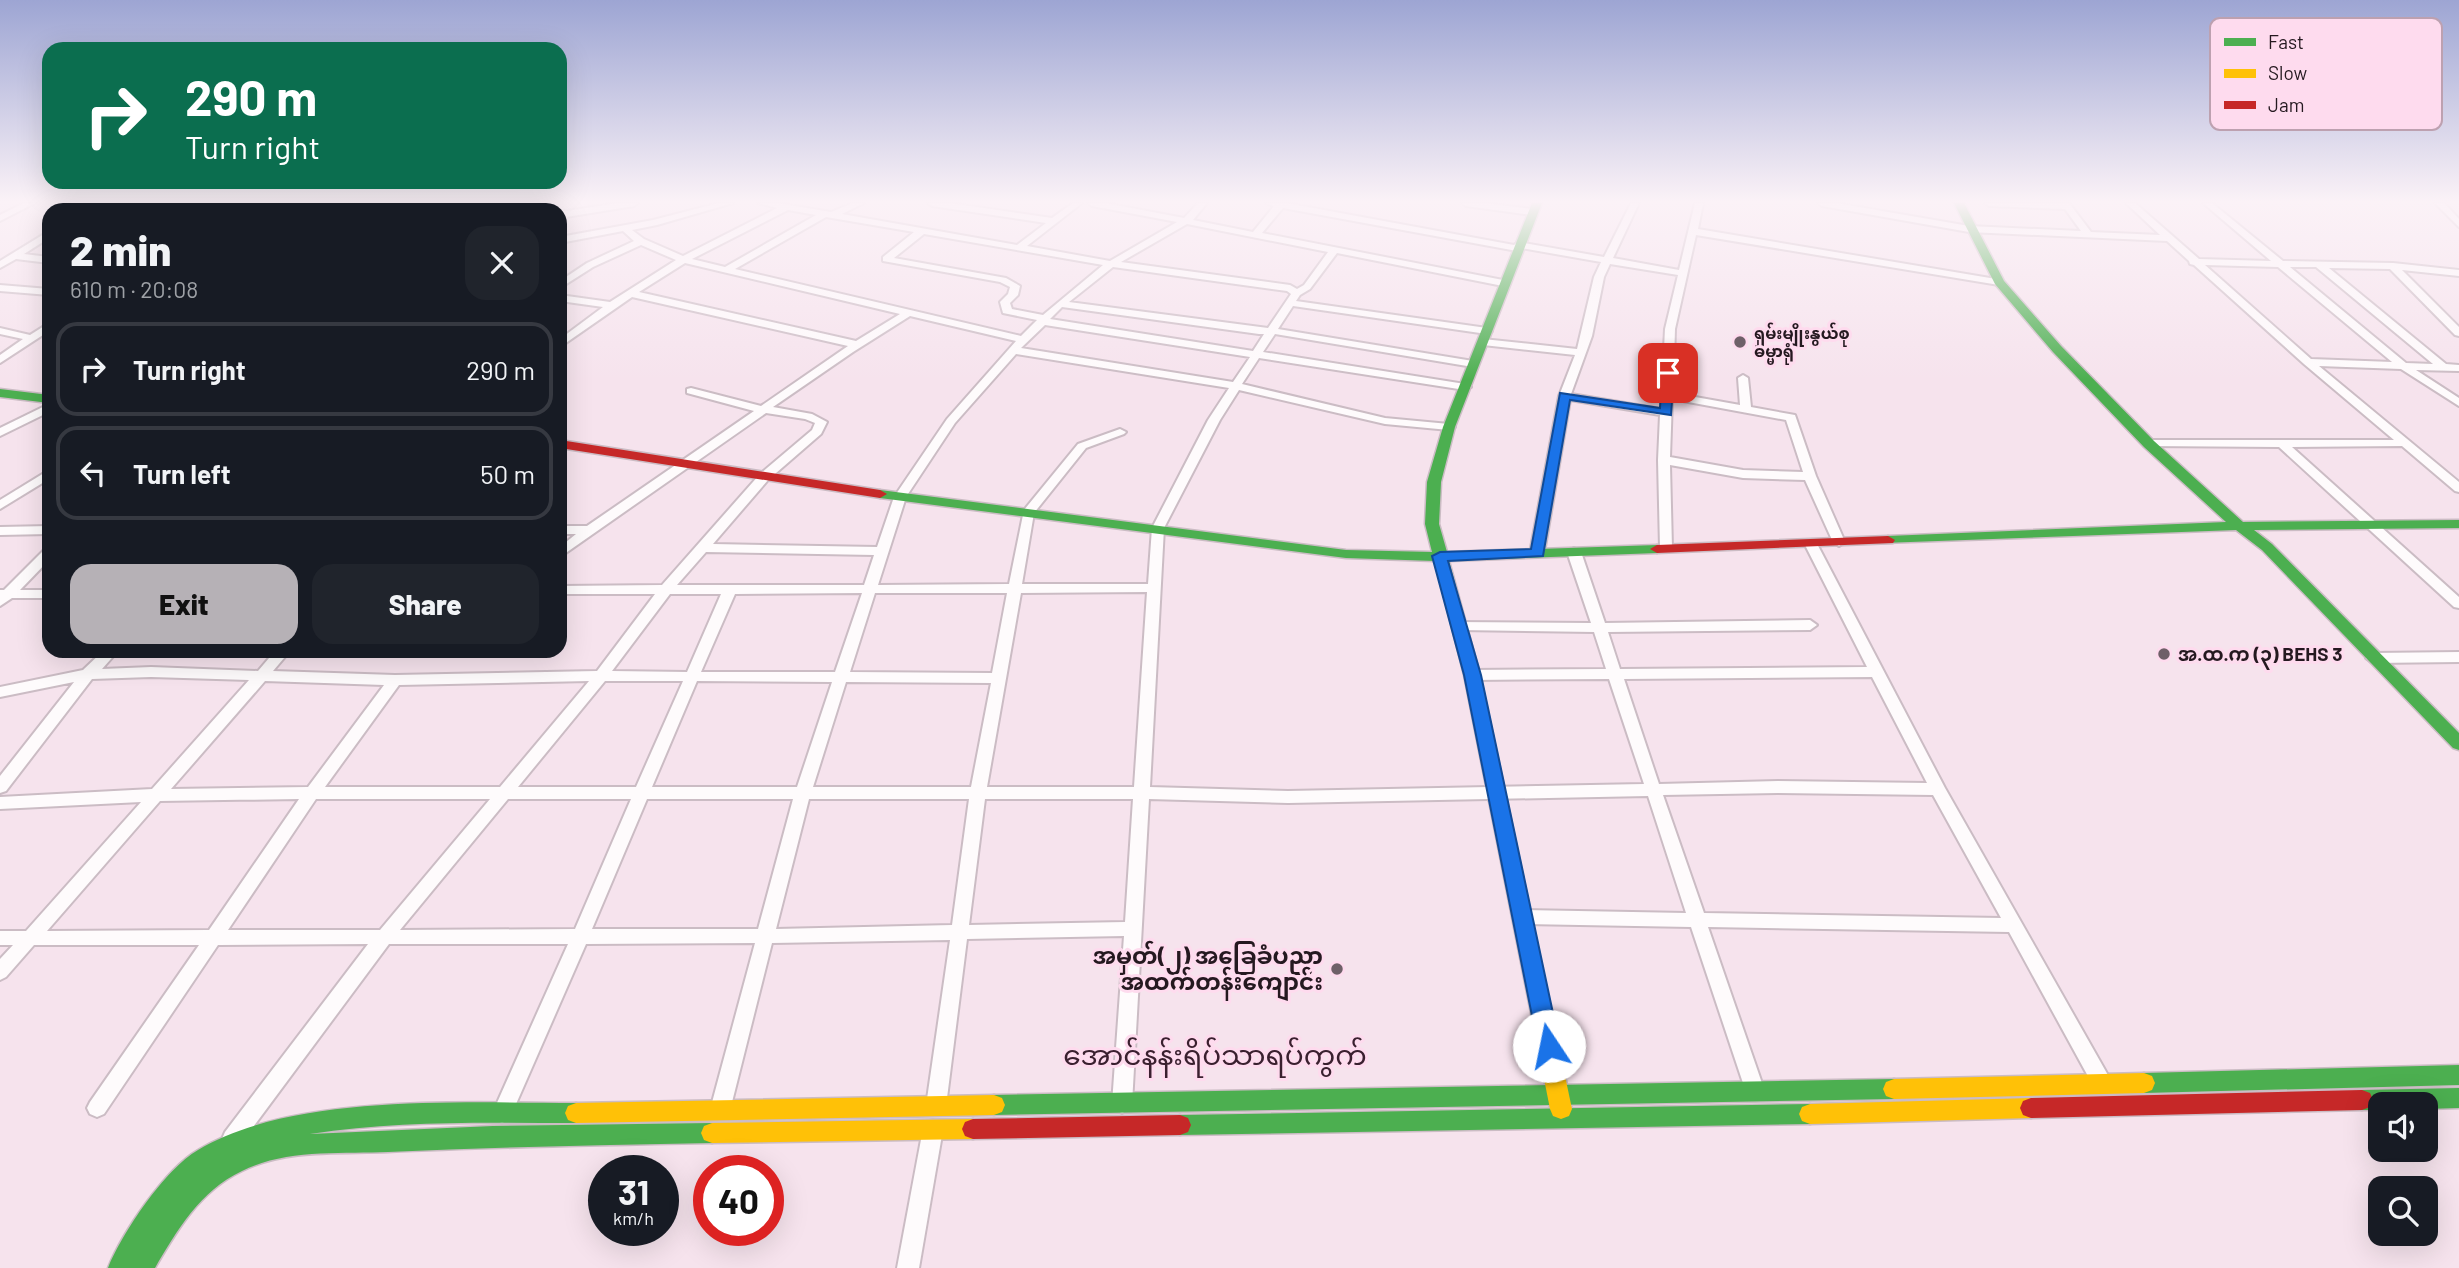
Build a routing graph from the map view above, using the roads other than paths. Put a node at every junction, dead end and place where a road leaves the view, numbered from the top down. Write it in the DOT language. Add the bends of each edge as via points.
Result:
graph roads {
  1 [pos="596,262"];
  2 [pos="680,262"];
  3 [pos="693,262"];
  4 [pos="741,262"];
  5 [pos="904,262"];
  6 [pos="1100,262"];
  7 [pos="1114,262"];
  8 [pos="1325,262"];
  9 [pos="1400,262"];
  10 [pos="1512,262"];
  11 [pos="1605,262"];
  12 [pos="1613,262"];
  13 [pos="1684,262"];
  14 [pos="1879,262"];
  15 [pos="1988,262"];
  16 [pos="2193,262"];
  17 [pos="2276,262"];
  18 [pos="2283,262"];
  19 [pos="2317,263"];
  20 [pos="1111,264"];
  21 [pos="2393,266"];
  22 [pos="727,270"];
  23 [pos="2443,271"];
  24 [pos="2459,272"];
  25 [pos="1682,273"];
  26 [pos="567,280"];
  27 [pos="1999,282"];
  28 [pos="1503,283"];
  29 [pos="2459,286"];
  30 [pos="0,288"];
  31 [pos="42,291"];
  32 [pos="630,293"];
  33 [pos="1294,298"];
  34 [pos="567,299"];
  35 [pos="612,304"];
  36 [pos="1060,304"];
  37 [pos="907,314"];
  38 [pos="1044,320"];
  39 [pos="0,331"];
  40 [pos="42,331"];
  41 [pos="1274,331"];
  42 [pos="2459,333"];
  43 [pos="1485,337"];
  44 [pos="31,338"];
  45 [pos="567,339"];
  46 [pos="855,344"];
  47 [pos="1018,345"];
  48 [pos="1581,353"];
  49 [pos="1257,354"];
  50 [pos="0,360"];
  51 [pos="2308,362"];
  52 [pos="1473,364"];
  53 [pos="2402,365"];
  54 [pos="2441,365"];
  55 [pos="2459,368"];
  56 [pos="1742,378"];
  57 [pos="1235,386"];
  58 [pos="1465,387"];
  59 [pos="691,391"];
  60 [pos="0,393"];
  61 [pos="1667,395"];
  62 [pos="1565,396"];
  63 [pos="42,398"];
  64 [pos="2459,402"];
  65 [pos="761,409"];
  66 [pos="1741,409"];
  67 [pos="42,411"];
  68 [pos="1666,413"];
  69 [pos="1449,427"];
  70 [pos="0,432"];
  71 [pos="1121,432"];
  72 [pos="2281,443"];
  73 [pos="2402,443"];
  74 [pos="2148,444"];
  75 [pos="567,445"];
  76 [pos="1664,460"];
  77 [pos="687,464"];
  78 [pos="1810,476"];
  79 [pos="764,477"];
  80 [pos="42,478"];
  81 [pos="2459,488"];
  82 [pos="900,497"];
  83 [pos="0,505"];
  84 [pos="1028,513"];
  85 [pos="2373,524"];
  86 [pos="2459,524"];
  87 [pos="2239,526"];
  88 [pos="1158,528"];
  89 [pos="42,530"];
  90 [pos="567,530"];
  91 [pos="587,530"];
  92 [pos="0,531"];
  93 [pos="1839,542"];
  94 [pos="1810,543"];
  95 [pos="567,547"];
  96 [pos="702,548"];
  97 [pos="1666,548"];
  98 [pos="883,551"];
  99 [pos="1574,552"];
  100 [pos="1537,553"];
  101 [pos="1440,556"];
  102 [pos="42,560"];
  103 [pos="1013,587"];
  104 [pos="1154,588"];
  105 [pos="567,590"];
  106 [pos="869,591"];
  107 [pos="664,592"];
  108 [pos="729,592"];
  109 [pos="42,594"];
  110 [pos="2,597"];
  111 [pos="2459,604"];
  112 [pos="1459,625"];
  113 [pos="1810,625"];
  114 [pos="1600,628"];
  115 [pos="2459,657"];
  116 [pos="104,658"];
  117 [pos="277,658"];
  118 [pos="2373,658"];
  119 [pos="1615,672"];
  120 [pos="1877,672"];
  121 [pos="88,674"];
  122 [pos="1472,675"];
  123 [pos="263,676"];
  124 [pos="601,676"];
  125 [pos="842,677"];
  126 [pos="691,678"];
  127 [pos="999,678"];
  128 [pos="396,680"];
  129 [pos="0,692"];
  130 [pos="2459,744"];
  131 [pos="2459,761"];
  132 [pos="0,787"];
  133 [pos="1654,789"];
  134 [pos="1938,789"];
  135 [pos="506,792"];
  136 [pos="312,793"];
  137 [pos="1140,793"];
  138 [pos="1497,793"];
  139 [pos="639,794"];
  140 [pos="155,795"];
  141 [pos="802,795"];
  142 [pos="978,795"];
  143 [pos="0,803"];
  144 [pos="1524,918"];
  145 [pos="1696,918"];
  146 [pos="2014,925"];
  147 [pos="1132,929"];
  148 [pos="959,931"];
  149 [pos="214,936"];
  150 [pos="583,936"];
  151 [pos="765,936"];
  152 [pos="384,937"];
  153 [pos="0,938"];
  154 [pos="28,939"];
  155 [pos="0,972"];
  156 [pos="2459,1075"];
  157 [pos="2102,1083"];
  158 [pos="1755,1092"];
  159 [pos="1559,1095"];
  160 [pos="2459,1098"];
  161 [pos="1122,1104"];
  162 [pos="936,1106"];
  163 [pos="97,1108"];
  164 [pos="720,1110"];
  165 [pos="502,1114"];
  166 [pos="1563,1117"];
  167 [pos="933,1129"];
  168 [pos="229,1143"];
  169 [pos="120,1268"];
  170 [pos="141,1268"];
  171 [pos="908,1268"];
  1 -- 26 [label="street"];
  2 -- 32 [label="street"];
  3 -- 22 [label="street"];
  4 -- 22 [label="street"];
  5 -- 38 [label="street" via="1003,280 1015,286 1005,302 1007,311"];
  6 -- 20 [label="street"];
  7 -- 20 [label="street"];
  8 -- 33 [label="street"];
  9 -- 28 [label="street"];
  10 -- 28 [label="street"];
  11 -- 48 [label="street"];
  12 -- 25 [label="street"];
  13 -- 25 [label="street"];
  14 -- 27 [label="street"];
  15 -- 27 [label="street"];
  16 -- 51 [label="street"];
  17 -- 53 [label="street"];
  18 -- 19 [label="street"];
  19 -- 21 [label="street"];
  19 -- 54 [label="street"];
  20 -- 33 [label="street" via="1290,288"];
  20 -- 36 [label="street"];
  21 -- 23 [label="street"];
  21 -- 42 [label="street"];
  22 -- 37 [label="street"];
  23 -- 24 [label="street"];
  23 -- 29 [label="street"];
  25 -- 61 [label="street" via="1670,329"];
  27 -- 74 [label="street"];
  28 -- 43 [label="street"];
  30 -- 31 [label="street"];
  32 -- 35 [label="street"];
  32 -- 46 [label="street"];
  33 -- 41 [label="street"];
  33 -- 43 [label="street"];
  34 -- 35 [label="street"];
  35 -- 45 [label="street"];
  36 -- 38 [label="street"];
  36 -- 41 [label="street"];
  37 -- 46 [label="street"];
  37 -- 47 [label="street"];
  38 -- 47 [label="street"];
  38 -- 49 [label="street"];
  39 -- 44 [label="street"];
  40 -- 44 [label="street"];
  41 -- 49 [label="street"];
  41 -- 52 [label="street"];
  43 -- 48 [label="street"];
  43 -- 52 [label="street"];
  44 -- 50 [label="street"];
  46 -- 65 [label="street"];
  47 -- 57 [label="street"];
  47 -- 82 [label="street" via="951,422"];
  48 -- 62 [label="street"];
  49 -- 57 [label="street"];
  49 -- 58 [label="street"];
  51 -- 53 [label="street"];
  51 -- 73 [label="street"];
  52 -- 58 [label="street"];
  53 -- 54 [label="street"];
  53 -- 64 [label="street"];
  54 -- 55 [label="street"];
  56 -- 66 [label="street" via="1746,407"];
  57 -- 69 [label="street" via="1385,421"];
  57 -- 88 [label="street"];
  58 -- 69 [label="street"];
  59 -- 65 [label="street"];
  60 -- 63 [label="street"];
  61 -- 66 [label="street"];
  61 -- 68 [label="street"];
  62 -- 68 [label="street"];
  62 -- 100 [label="street"];
  65 -- 77 [label="street"];
  65 -- 79 [label="street" via="821,422 817,432"];
  66 -- 78 [label="street" via="1791,417"];
  67 -- 70 [label="street"];
  68 -- 76 [label="street"];
  69 -- 101 [label="street" via="1432,503"];
  71 -- 84 [label="street" via="1082,446"];
  72 -- 73 [label="street"];
  72 -- 74 [label="street"];
  72 -- 85 [label="street"];
  73 -- 81 [label="street"];
  74 -- 87 [label="street"];
  75 -- 77 [label="street"];
  76 -- 78 [label="street" via="1742,474"];
  76 -- 97 [label="street"];
  77 -- 79 [label="street"];
  77 -- 91 [label="street"];
  78 -- 93 [label="street"];
  79 -- 82 [label="street"];
  79 -- 96 [label="street"];
  80 -- 83 [label="street"];
  82 -- 84 [label="street"];
  82 -- 98 [label="street"];
  84 -- 88 [label="street"];
  84 -- 103 [label="street"];
  85 -- 86 [label="street"];
  85 -- 87 [label="street"];
  85 -- 111 [label="street"];
  87 -- 93 [label="street"];
  87 -- 118 [label="street" via="2267,547"];
  87 -- 131 [label="street" via="2245,544"];
  88 -- 101 [label="street" via="1346,554"];
  88 -- 104 [label="street"];
  89 -- 92 [label="street"];
  90 -- 91 [label="street"];
  91 -- 95 [label="street"];
  93 -- 94 [label="street"];
  94 -- 97 [label="street"];
  94 -- 120 [label="street"];
  96 -- 98 [label="street"];
  96 -- 107 [label="street"];
  97 -- 99 [label="street"];
  98 -- 106 [label="street"];
  99 -- 100 [label="street"];
  99 -- 114 [label="street"];
  100 -- 101 [label="street"];
  101 -- 112 [label="street"];
  102 -- 110 [label="street"];
  103 -- 104 [label="street"];
  103 -- 106 [label="street"];
  103 -- 127 [label="street"];
  104 -- 137 [label="street"];
  105 -- 107 [label="street"];
  106 -- 108 [label="street"];
  106 -- 125 [label="street"];
  107 -- 108 [label="street"];
  107 -- 124 [label="street"];
  108 -- 126 [label="street"];
  109 -- 110 [label="street"];
  112 -- 114 [label="street"];
  112 -- 122 [label="street"];
  113 -- 114 [label="street"];
  114 -- 119 [label="street"];
  115 -- 118 [label="street"];
  116 -- 121 [label="street"];
  117 -- 123 [label="street"];
  118 -- 130 [label="street"];
  119 -- 120 [label="street"];
  119 -- 122 [label="street"];
  119 -- 133 [label="street"];
  120 -- 134 [label="street"];
  121 -- 123 [label="street"];
  121 -- 129 [label="street"];
  121 -- 132 [label="street"];
  122 -- 138 [label="street"];
  123 -- 128 [label="street"];
  123 -- 140 [label="street"];
  124 -- 126 [label="street"];
  124 -- 128 [label="street"];
  124 -- 135 [label="street"];
  125 -- 126 [label="street"];
  125 -- 127 [label="street"];
  125 -- 141 [label="street"];
  126 -- 139 [label="street"];
  127 -- 142 [label="street"];
  128 -- 136 [label="street"];
  133 -- 134 [label="street"];
  133 -- 138 [label="street"];
  133 -- 145 [label="street"];
  134 -- 146 [label="street"];
  135 -- 136 [label="street"];
  135 -- 139 [label="street"];
  135 -- 152 [label="street"];
  136 -- 140 [label="street"];
  136 -- 149 [label="street"];
  137 -- 138 [label="street" via="1288,797"];
  137 -- 142 [label="street"];
  137 -- 147 [label="street"];
  138 -- 144 [label="street"];
  139 -- 141 [label="street"];
  139 -- 150 [label="street"];
  140 -- 143 [label="street"];
  140 -- 154 [label="street"];
  141 -- 142 [label="street"];
  141 -- 151 [label="street"];
  142 -- 148 [label="street"];
  144 -- 145 [label="street"];
  144 -- 159 [label="street"];
  145 -- 146 [label="street"];
  145 -- 158 [label="street"];
  146 -- 157 [label="street"];
  147 -- 148 [label="street"];
  147 -- 161 [label="street"];
  148 -- 151 [label="street"];
  148 -- 162 [label="street"];
  149 -- 152 [label="street"];
  149 -- 154 [label="street"];
  149 -- 163 [label="street"];
  150 -- 151 [label="street"];
  150 -- 152 [label="street"];
  150 -- 165 [label="street"];
  151 -- 164 [label="street"];
  152 -- 168 [label="street"];
  153 -- 154 [label="street"];
  154 -- 155 [label="street"];
  156 -- 157 [label="street"];
  157 -- 158 [label="street"];
  158 -- 159 [label="street"];
  159 -- 161 [label="street"];
  159 -- 166 [label="street"];
  160 -- 166 [label="street"];
  161 -- 162 [label="street"];
  162 -- 164 [label="street"];
  164 -- 165 [label="street"];
  165 -- 168 [label="street" via="296,1127"];
  166 -- 167 [label="street"];
  167 -- 170 [label="street" via="493,1138 260,1149 212,1170 194,1188"];
  167 -- 171 [label="street"];
  168 -- 169 [label="street" via="205,1158 179,1184"];
}
